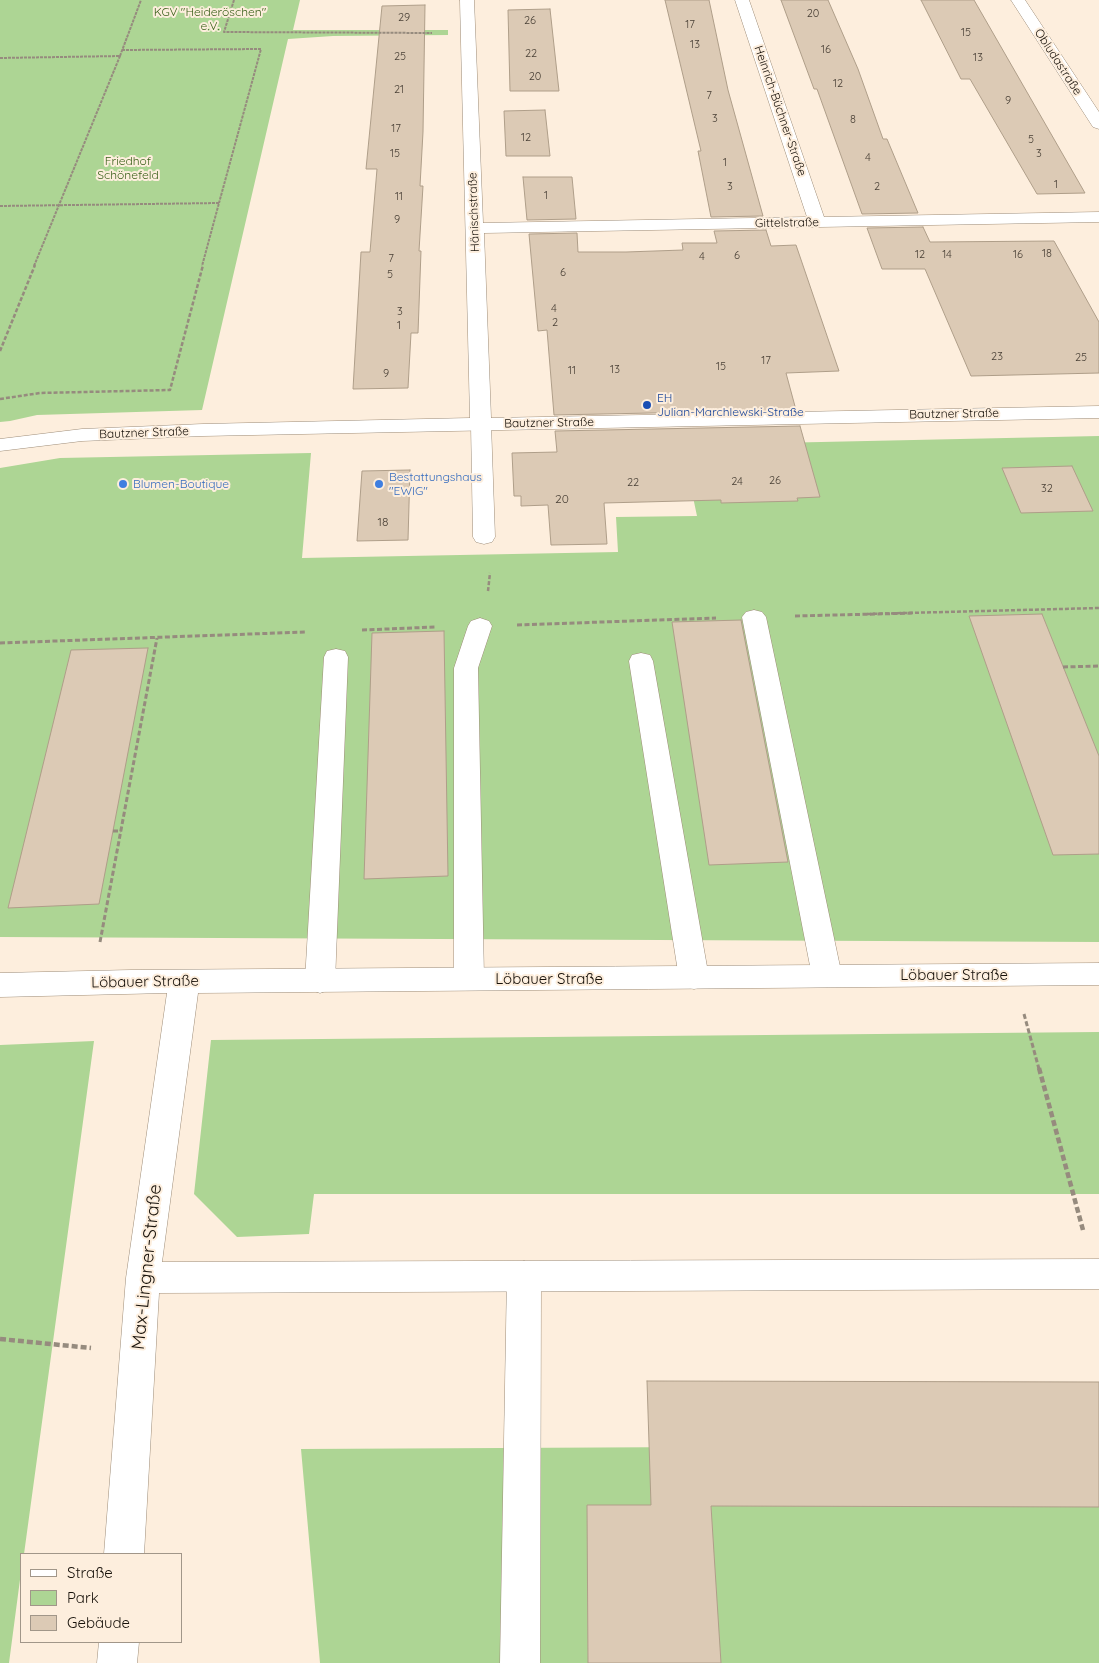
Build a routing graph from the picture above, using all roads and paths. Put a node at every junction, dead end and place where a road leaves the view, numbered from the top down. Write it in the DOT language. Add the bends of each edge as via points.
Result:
graph roads {
  1 [pos="141,0"];
  2 [pos="234,0"];
  3 [pos="467,0"];
  4 [pos="742,0"];
  5 [pos="1018,0"];
  6 [pos="468,32"];
  7 [pos="122,50"];
  8 [pos="120,56"];
  9 [pos="0,58"];
  10 [pos="1099,124"];
  11 [pos="219,203"];
  12 [pos="59,205"];
  13 [pos="0,206"];
  14 [pos="1099,217"];
  15 [pos="817,222"];
  16 [pos="475,228"];
  17 [pos="0,351"];
  18 [pos="0,399"];
  19 [pos="1099,412"];
  20 [pos="480,424"];
  21 [pos="0,445"];
  22 [pos="484,537"];
  23 [pos="754,617"];
  24 [pos="480,626"];
  25 [pos="352,631"];
  26 [pos="313,632"];
  27 [pos="157,638"];
  28 [pos="0,643"];
  29 [pos="336,657"];
  30 [pos="641,661"];
  31 [pos="1099,666"];
  32 [pos="1063,667"];
  33 [pos="137,706"];
  34 [pos="144,706"];
  35 [pos="113,831"];
  36 [pos="120,831"];
  37 [pos="1099,974"];
  38 [pos="1013,975"];
  39 [pos="826,976"];
  40 [pos="694,978"];
  41 [pos="469,980"];
  42 [pos="320,981"];
  43 [pos="184,982"];
  44 [pos="92,983"];
  45 [pos="0,985"];
  46 [pos="1097,1274"];
  47 [pos="524,1276"];
  48 [pos="142,1278"];
  49 [pos="0,1339"];
  50 [pos="137,1355"];
  51 [pos="124,1553"];
  52 [pos="119,1643"];
  53 [pos="117,1663"];
  54 [pos="520,1663"];
  1 -- 7 [label="path"];
  2 -- 6 [label="path" via="224,32"];
  3 -- 6 [label="street, Hänischstraße"];
  4 -- 15 [label="street, Heinrich-Büchner-Straße"];
  5 -- 10 [label="street, Obludastraße"];
  6 -- 16 [label="street, Hänischstraße"];
  7 -- 8 [label="path"];
  7 -- 11 [label="path" via="261,49"];
  8 -- 9 [label="path"];
  8 -- 12 [label="path"];
  11 -- 12 [label="path"];
  11 -- 18 [label="path" via="170,390 40,393"];
  12 -- 13 [label="path"];
  12 -- 17 [label="path"];
  14 -- 15 [label="street, Gittelstraße"];
  15 -- 16 [label="street, Gittelstraße"];
  16 -- 20 [label="street, Hänischstraße"];
  19 -- 20 [label="street, Bautzner Straße"];
  20 -- 21 [label="street, Bautzner Straße" via="82,435"];
  20 -- 22 [label="street, Hänischstraße"];
  22 -- 24 [label="path" via="491,577"];
  23 -- 39 [label="street"];
  24 -- 25 [label="path"];
  24 -- 41 [label="street" via="466,668"];
  26 -- 27 [label="path"];
  27 -- 28 [label="path"];
  27 -- 34 [label="path"];
  29 -- 42 [label="street"];
  30 -- 40 [label="street"];
  31 -- 32 [label="path"];
  33 -- 34 [label="path"];
  34 -- 36 [label="path"];
  35 -- 36 [label="path"];
  36 -- 44 [label="path"];
  37 -- 38 [label="street, Löbauer Straße"];
  38 -- 39 [label="street, Löbauer Straße"];
  38 -- 46 [label="path"];
  39 -- 40 [label="street, Löbauer Straße"];
  40 -- 41 [label="street, Löbauer Straße"];
  41 -- 42 [label="street, Löbauer Straße"];
  42 -- 43 [label="street, Löbauer Straße"];
  43 -- 44 [label="street, Löbauer Straße"];
  43 -- 48 [label="street, Max-Lingner-Straße"];
  44 -- 45 [label="street, Löbauer Straße"];
  46 -- 47 [label="street"];
  47 -- 48 [label="street"];
  47 -- 54 [label="street"];
  48 -- 50 [label="street, Max-Lingner-Straße"];
  49 -- 50 [label="path" via="75,1345"];
  50 -- 51 [label="street, Max-Lingner-Straße"];
  52 -- 53 [label="street"];
}
